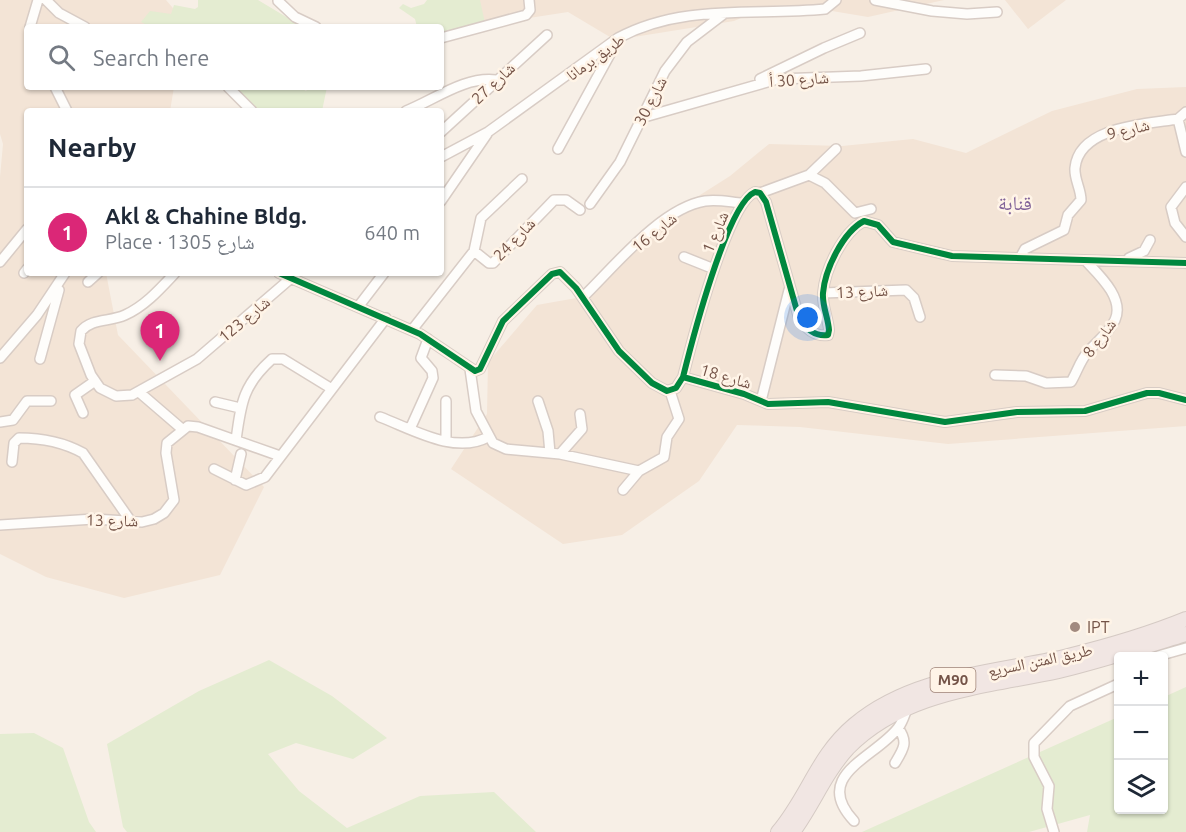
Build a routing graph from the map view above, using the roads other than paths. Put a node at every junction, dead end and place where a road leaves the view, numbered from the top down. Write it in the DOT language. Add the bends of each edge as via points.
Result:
graph roads {
  1 [pos="38,0"];
  2 [pos="46,0"];
  3 [pos="277,0"];
  4 [pos="529,0"];
  5 [pos="836,0"];
  6 [pos="874,0"];
  7 [pos="727,12"];
  8 [pos="998,12"];
  9 [pos="31,24"];
  10 [pos="79,24"];
  11 [pos="310,24"];
  12 [pos="860,33"];
  13 [pos="548,35"];
  14 [pos="444,37"];
  15 [pos="618,38"];
  16 [pos="926,69"];
  17 [pos="496,81"];
  18 [pos="742,88"];
  19 [pos="56,90"];
  20 [pos="231,90"];
  21 [pos="66,108"];
  22 [pos="249,108"];
  23 [pos="413,108"];
  24 [pos="1182,116"];
  25 [pos="641,118"];
  26 [pos="444,129"];
  27 [pos="488,132"];
  28 [pos="558,148"];
  29 [pos="836,149"];
  30 [pos="1186,152"];
  31 [pos="444,155"];
  32 [pos="809,175"];
  33 [pos="522,179"];
  34 [pos="1186,187"];
  35 [pos="760,193"];
  36 [pos="444,197"];
  37 [pos="742,203"];
  38 [pos="590,204"];
  39 [pos="871,209"];
  40 [pos="580,210"];
  41 [pos="24,234"];
  42 [pos="1186,237"];
  43 [pos="1150,240"];
  44 [pos="474,251"];
  45 [pos="684,257"];
  46 [pos="1020,258"];
  47 [pos="1085,260"];
  48 [pos="1121,261"];
  49 [pos="0,262"];
  50 [pos="1186,263"];
  51 [pos="714,270"];
  52 [pos="64,276"];
  53 [pos="95,276"];
  54 [pos="172,276"];
  55 [pos="284,276"];
  56 [pos="382,276"];
  57 [pos="290,279"];
  58 [pos="88,282"];
  59 [pos="789,288"];
  60 [pos="823,293"];
  61 [pos="583,297"];
  62 [pos="358,307"];
  63 [pos="920,317"];
  64 [pos="386,318"];
  65 [pos="412,330"];
  66 [pos="428,339"];
  67 [pos="0,358"];
  68 [pos="40,358"];
  69 [pos="470,369"];
  70 [pos="995,375"];
  71 [pos="683,377"];
  72 [pos="95,381"];
  73 [pos="332,389"];
  74 [pos="670,391"];
  75 [pos="138,392"];
  76 [pos="1186,400"];
  77 [pos="51,401"];
  78 [pos="446,401"];
  79 [pos="538,401"];
  80 [pos="761,401"];
  81 [pos="215,402"];
  82 [pos="240,408"];
  83 [pos="83,413"];
  84 [pos="580,414"];
  85 [pos="380,417"];
  86 [pos="0,422"];
  87 [pos="182,429"];
  88 [pos="410,429"];
  89 [pos="488,437"];
  90 [pos="237,440"];
  91 [pos="446,441"];
  92 [pos="241,454"];
  93 [pos="555,454"];
  94 [pos="279,456"];
  95 [pos="12,462"];
  96 [pos="214,469"];
  97 [pos="639,471"];
  98 [pos="235,480"];
  99 [pos="623,490"];
  100 [pos="130,520"];
  101 [pos="0,525"];
  102 [pos="1186,619"];
  103 [pos="1186,634"];
  104 [pos="1186,648"];
  105 [pos="1168,654"];
  106 [pos="1114,686"];
  107 [pos="908,706"];
  108 [pos="898,728"];
  109 [pos="895,763"];
  110 [pos="854,820"];
  111 [pos="1051,831"];
  112 [pos="778,832"];
  113 [pos="793,832"];
  1 -- 9 [label="street"];
  2 -- 10 [label="street"];
  3 -- 11 [label="street" via="295,17"];
  4 -- 14 [label="street" via="526,15"];
  5 -- 7 [label="street, طريق برمانا" via="825,9"];
  6 -- 8 [label="street" via="932,11"];
  7 -- 15 [label="street, طريق برمانا" via="655,23"];
  7 -- 25 [label="street, شارع 30" via="677,54"];
  12 -- 18 [label="street"];
  13 -- 17 [label="street, شارع 27"];
  15 -- 27 [label="street, طريق برمانا"];
  15 -- 28 [label="street"];
  16 -- 18 [label="street, شارع 30 أ" via="778,79"];
  17 -- 23 [label="street" via="465,84"];
  17 -- 26 [label="street, شارع 27"];
  18 -- 25 [label="street, شارع 30 أ"];
  19 -- 21 [label="street"];
  20 -- 22 [label="street"];
  24 -- 30 [label="street"];
  24 -- 46 [label="street, شارع 9" via="1115,129 1085,147 1075,167 1081,200 1068,215 1066,227 1025,249"];
  25 -- 38 [label="street, شارع 30" via="620,162"];
  27 -- 31 [label="street, طريق برمانا"];
  27 -- 36 [label="street"];
  29 -- 32 [label="street"];
  32 -- 35 [label="street, شارع 1"];
  32 -- 39 [label="street" via="825,183 855,213"];
  33 -- 44 [label="street" via="481,218"];
  34 -- 42 [label="street" via="1171,207 1175,223"];
  35 -- 37 [label="street, شارع 1" via="750,194"];
  35 -- 59 [label="street" via="766,202"];
  37 -- 51 [label="street, شارع 1"];
  37 -- 61 [label="street, شارع 16" via="706,200 677,212"];
  40 -- 44 [label="street, شارع 24" via="566,200 554,200 493,263"];
  41 -- 49 [label="street"];
  43 -- 48 [label="street" via="1141,254"];
  44 -- 65 [label="street, شارع 24"];
  45 -- 51 [label="street"];
  46 -- 47 [label="street"];
  46 -- 60 [label="street" via="952,256 908,247 893,242 878,225 864,221 852,228 842,245 828,271"];
  47 -- 48 [label="street"];
  47 -- 70 [label="street, شارع 8" via="1102,276 1117,311 1115,321 1086,355 1071,382 1046,383 1026,376"];
  48 -- 50 [label="street"];
  51 -- 71 [label="street, شارع 1"];
  52 -- 67 [label="street"];
  52 -- 68 [label="street"];
  53 -- 58 [label="street"];
  54 -- 72 [label="street" via="136,309 91,323 81,331 79,344"];
  55 -- 57 [label="street"];
  56 -- 62 [label="street"];
  57 -- 62 [label="street"];
  57 -- 75 [label="street, شارع 123" via="197,359"];
  59 -- 60 [label="street" via="804,326 825,336 829,330"];
  59 -- 80 [label="street"];
  60 -- 63 [label="street, شارع 13" via="906,290 914,298"];
  61 -- 69 [label="street" via="569,278 560,272 552,274 503,321 480,369"];
  61 -- 74 [label="street" via="619,351 659,388"];
  62 -- 64 [label="street"];
  64 -- 65 [label="street"];
  64 -- 73 [label="street"];
  65 -- 66 [label="street"];
  66 -- 69 [label="street"];
  66 -- 88 [label="street" via="421,358 433,378"];
  69 -- 89 [label="street" via="472,400"];
  71 -- 74 [label="street, شارع 1"];
  71 -- 80 [label="street, شارع 18"];
  72 -- 75 [label="street" via="104,392 116,396"];
  72 -- 83 [label="street" via="75,395"];
  73 -- 82 [label="street" via="278,358 272,359 245,391"];
  73 -- 94 [label="street"];
  74 -- 97 [label="street" via="679,418 667,437 664,457"];
  75 -- 87 [label="street"];
  76 -- 80 [label="street, شارع 18" via="1147,393 1085,411 1017,412 953,422 828,402 774,405"];
  77 -- 86 [label="street" via="27,401 13,420"];
  78 -- 91 [label="street"];
  79 -- 93 [label="street"];
  81 -- 82 [label="street"];
  82 -- 90 [label="street"];
  84 -- 93 [label="street" via="582,429"];
  85 -- 88 [label="street"];
  87 -- 90 [label="street" via="198,427"];
  87 -- 100 [label="street, شارع 13" via="166,448 174,501 154,519"];
  88 -- 91 [label="street"];
  89 -- 91 [label="street" via="470,444"];
  89 -- 93 [label="street" via="506,449"];
  90 -- 94 [label="street"];
  92 -- 98 [label="street"];
  93 -- 97 [label="street"];
  94 -- 98 [label="street" via="260,481 246,485"];
  95 -- 100 [label="street" via="19,438 63,443 83,453"];
  96 -- 98 [label="street"];
  97 -- 99 [label="street"];
  100 -- 101 [label="street, شارع 13"];
  102 -- 112 [label="highway, طريق المتن السريع / M90" via="1065,657 919,689 884,704 832,746"];
  103 -- 107 [label="highway, طريق المتن السريع / M90" via="1075,667 969,688"];
  104 -- 105 [label="street"];
  106 -- 111 [label="street" via="1070,706 1034,743 1034,757 1049,786"];
  107 -- 108 [label="street"];
  107 -- 113 [label="highway, طريق المتن السريع / M90" via="876,724 849,747 831,768"];
  108 -- 109 [label="street" via="905,745"];
  108 -- 110 [label="street" via="842,779 840,800"];
}
